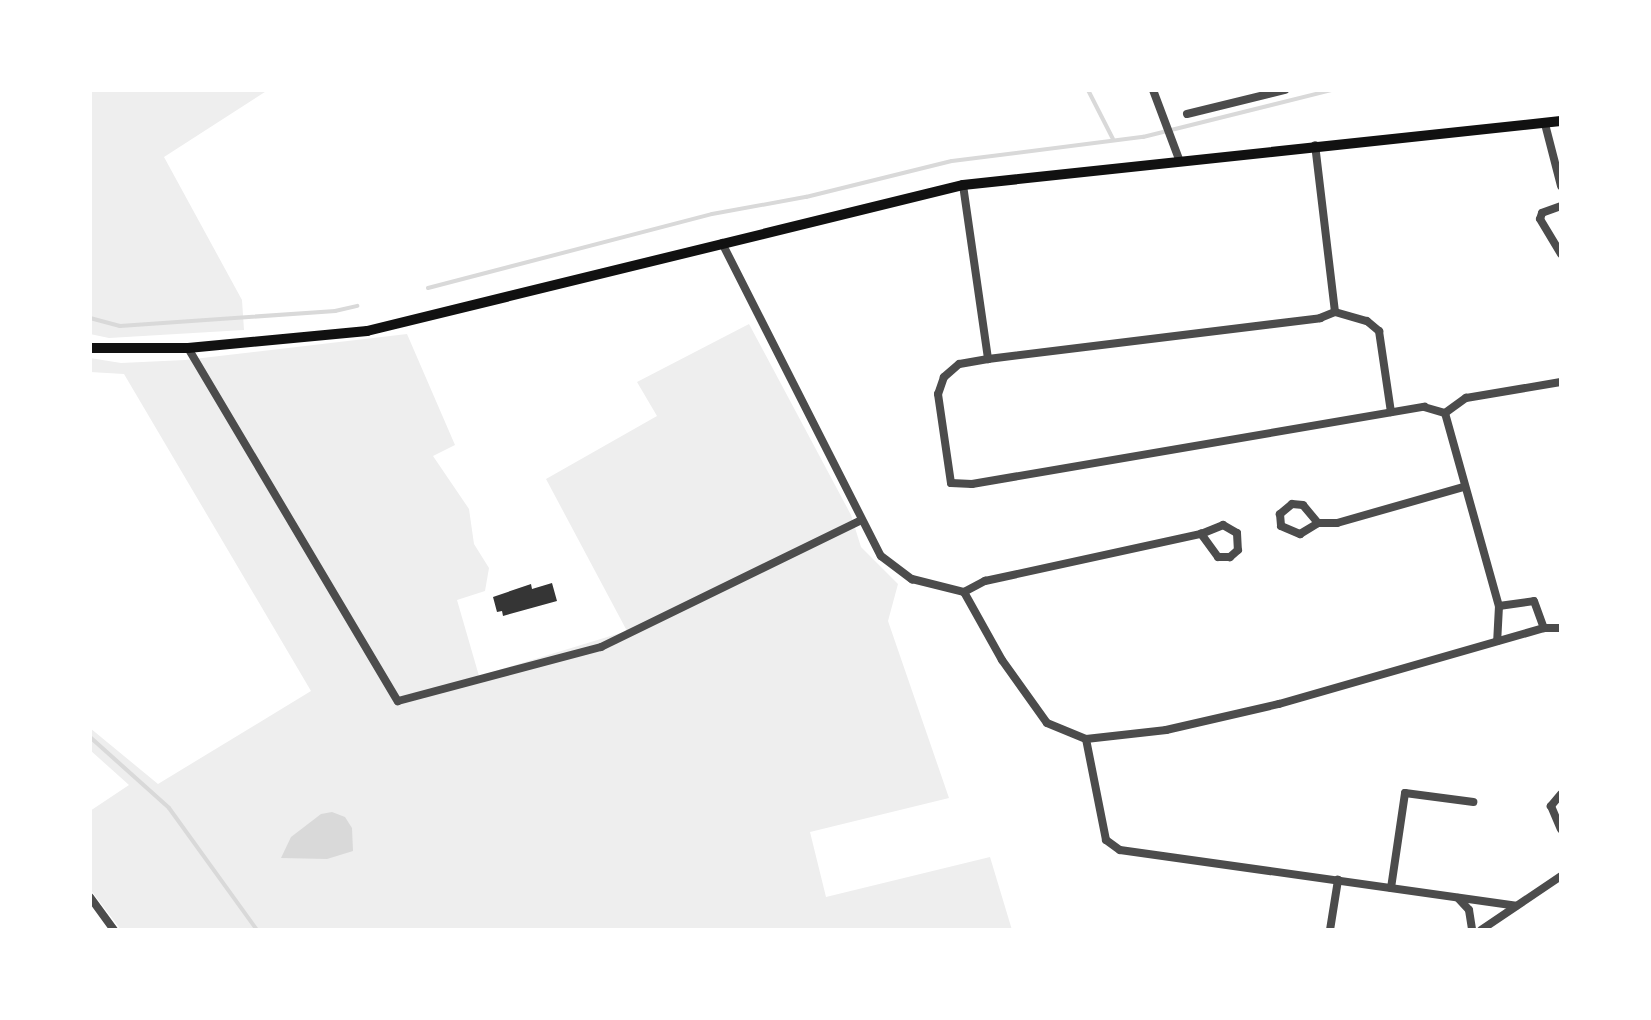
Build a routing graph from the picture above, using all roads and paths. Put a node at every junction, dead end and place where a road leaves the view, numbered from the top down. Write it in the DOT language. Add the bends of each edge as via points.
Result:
graph roads {
  1 [pos="1153,90"];
  2 [pos="1286,90"];
  3 [pos="1187,114"];
  4 [pos="1561,120"];
  5 [pos="1545,124"];
  6 [pos="1314,145"];
  7 [pos="1179,159"];
  8 [pos="963,185"];
  9 [pos="1561,186"];
  10 [pos="1561,206"];
  11 [pos="722,243"];
  12 [pos="1561,254"];
  13 [pos="1336,312"];
  14 [pos="90,348"];
  15 [pos="188,348"];
  16 [pos="988,359"];
  17 [pos="1561,382"];
  18 [pos="1391,412"];
  19 [pos="1445,413"];
  20 [pos="1464,486"];
  21 [pos="861,520"];
  22 [pos="1318,524"];
  23 [pos="1201,534"];
  24 [pos="964,592"];
  25 [pos="1499,606"];
  26 [pos="1544,628"];
  27 [pos="1561,628"];
  28 [pos="1497,642"];
  29 [pos="1086,739"];
  30 [pos="1561,794"];
  31 [pos="1473,802"];
  32 [pos="1561,829"];
  33 [pos="1561,876"];
  34 [pos="1338,880"];
  35 [pos="1392,888"];
  36 [pos="90,897"];
  37 [pos="1458,898"];
  38 [pos="1516,906"];
  39 [pos="114,930"];
  40 [pos="1330,930"];
  41 [pos="1472,930"];
  42 [pos="1482,930"];
  1 -- 7 [label="street"];
  2 -- 3 [label="street"];
  4 -- 5 [label="main road"];
  5 -- 6 [label="main road"];
  5 -- 9 [label="street"];
  6 -- 7 [label="main road"];
  6 -- 13 [label="street"];
  7 -- 8 [label="main road"];
  8 -- 11 [label="main road"];
  8 -- 16 [label="street"];
  10 -- 12 [label="street" via="1540,219"];
  11 -- 15 [label="main road" via="378,329"];
  11 -- 21 [label="street"];
  13 -- 16 [label="street"];
  13 -- 18 [label="street" via="1380,331"];
  14 -- 15 [label="main road"];
  15 -- 21 [label="street" via="398,701 602,647"];
  16 -- 18 [label="street" via="959,364 938,394 951,484 958,486"];
  17 -- 19 [label="street" via="1466,398"];
  18 -- 19 [label="street" via="1424,407"];
  19 -- 20 [label="street"];
  20 -- 22 [label="street"];
  20 -- 25 [label="street"];
  21 -- 24 [label="street" via="881,556 899,572"];
  22 -- 22 [label="street" via="1295,534 1282,526 1280,514 1298,504"];
  23 -- 23 [label="street" via="1218,556 1238,550 1239,536 1229,526"];
  23 -- 24 [label="street" via="985,580"];
  24 -- 29 [label="street" via="1047,723"];
  25 -- 26 [label="street" via="1534,601"];
  25 -- 28 [label="street"];
  26 -- 27 [label="street"];
  26 -- 28 [label="street"];
  28 -- 29 [label="street" via="1278,704 1166,730"];
  29 -- 34 [label="street" via="1106,840 1120,850"];
  30 -- 32 [label="street" via="1551,806"];
  31 -- 35 [label="street" via="1405,793"];
  33 -- 38 [label="street"];
  34 -- 35 [label="street"];
  34 -- 40 [label="street"];
  35 -- 37 [label="street"];
  36 -- 39 [label="street"];
  37 -- 38 [label="street"];
  37 -- 41 [label="street" via="1469,910"];
  38 -- 42 [label="street"];
}
